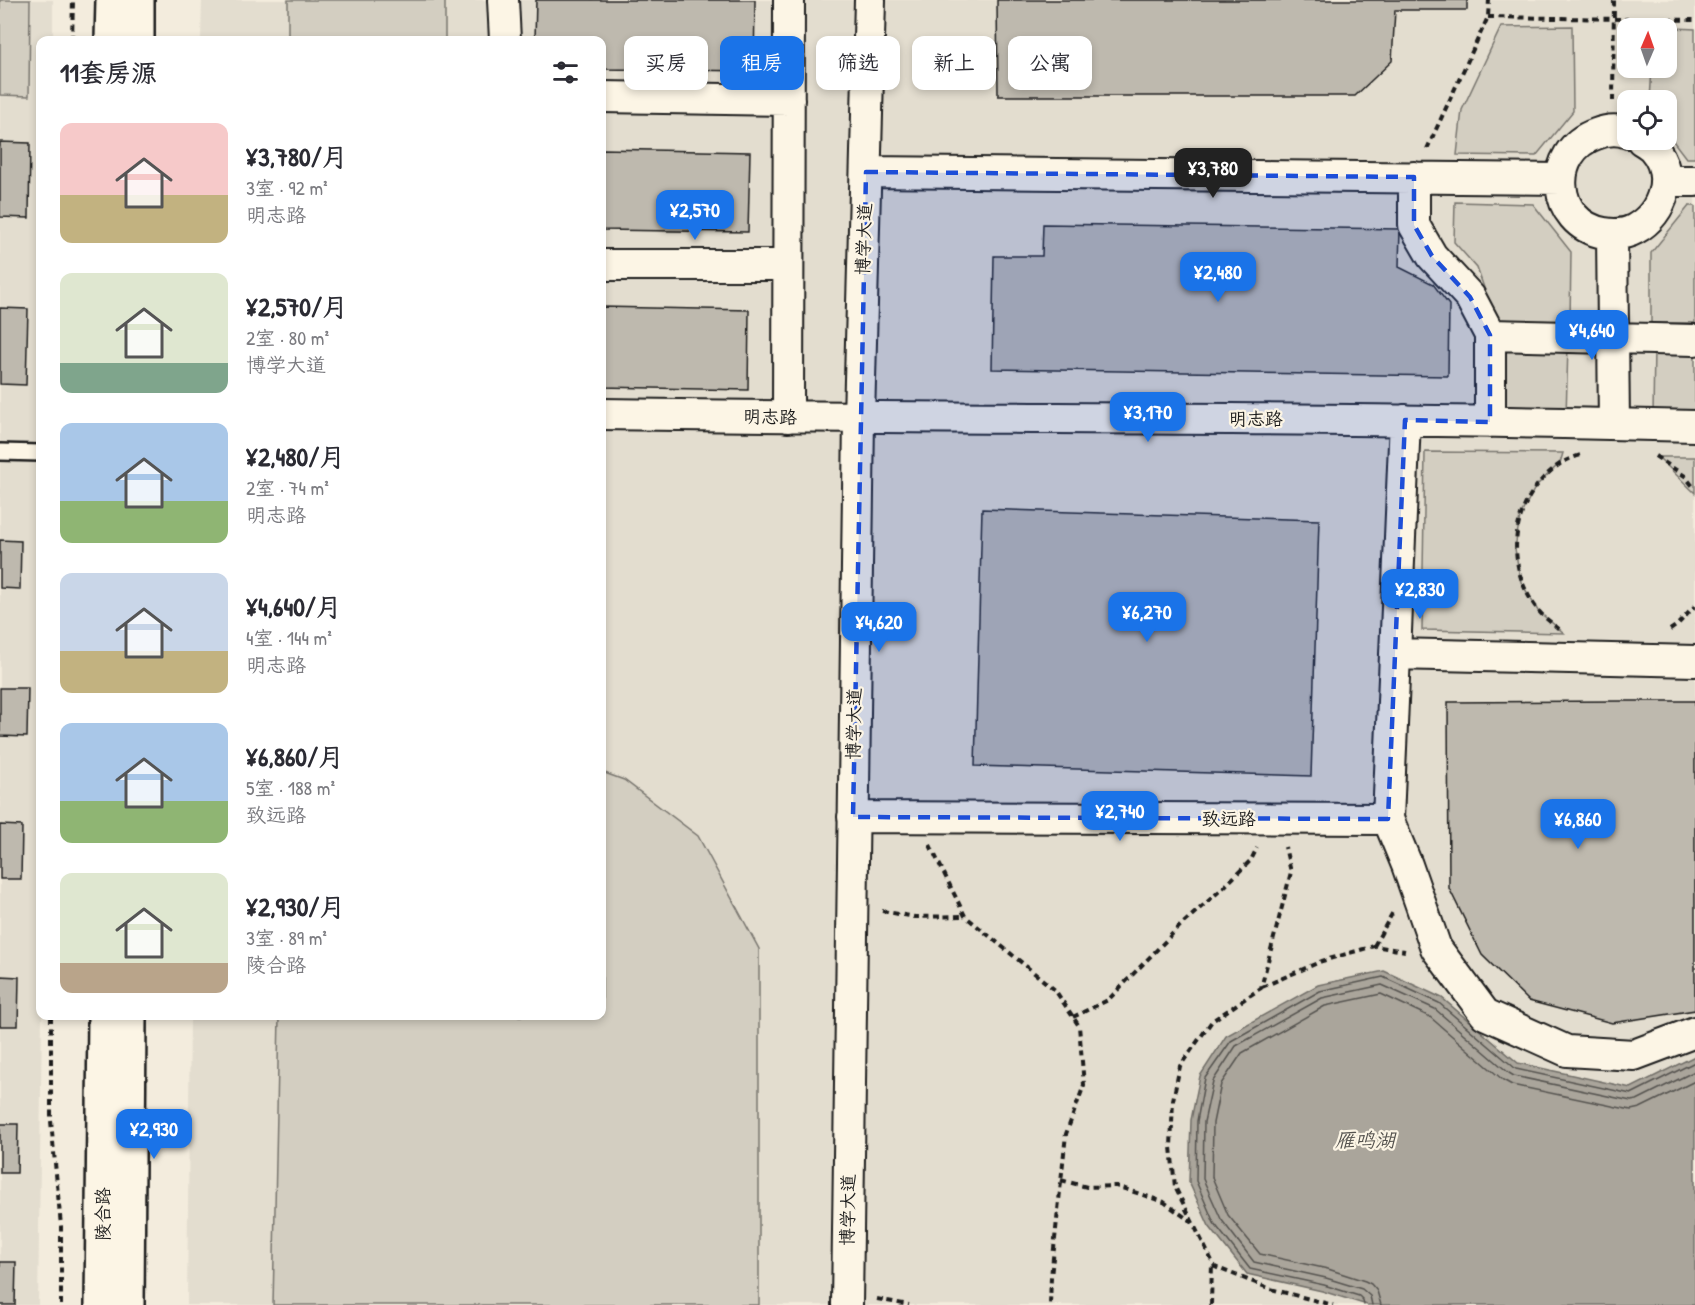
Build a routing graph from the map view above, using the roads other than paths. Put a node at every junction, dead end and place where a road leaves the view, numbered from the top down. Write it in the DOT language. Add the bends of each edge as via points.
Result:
graph roads {
  1 [pos="113,0"];
  2 [pos="137,0"];
  3 [pos="503,0"];
  4 [pos="789,0"];
  5 [pos="870,0"];
  6 [pos="112,36"];
  7 [pos="137,36"];
  8 [pos="505,36"];
  9 [pos="606,97"];
  10 [pos="789,100"];
  11 [pos="1617,132"];
  12 [pos="1654,150"];
  13 [pos="866,172"];
  14 [pos="1414,177"];
  15 [pos="1561,179"];
  16 [pos="1665,181"];
  17 [pos="1695,181"];
  18 [pos="1612,234"];
  19 [pos="606,265"];
  20 [pos="788,265"];
  21 [pos="1490,334"];
  22 [pos="1613,338"];
  23 [pos="1695,340"];
  24 [pos="606,414"];
  25 [pos="788,417"];
  26 [pos="859,418"];
  27 [pos="1405,420"];
  28 [pos="1490,422"];
  29 [pos="1614,424"];
  30 [pos="1695,426"];
  31 [pos="0,452"];
  32 [pos="36,453"];
  33 [pos="1395,654"];
  34 [pos="1695,661"];
  35 [pos="853,818"];
  36 [pos="1389,819"];
  37 [pos="105,1020"];
  38 [pos="129,1020"];
  39 [pos="1695,1032"];
  40 [pos="102,1305"];
  41 [pos="127,1305"];
  42 [pos="847,1305"];
  1 -- 6 [label="street"];
  2 -- 7 [label="street"];
  3 -- 8 [label="street"];
  4 -- 10 [label="street"];
  5 -- 13 [label="street, 博学大道"];
  9 -- 10 [label="street"];
  10 -- 20 [label="street"];
  11 -- 15 [label="street" via="1588,136 1574,147"];
  12 -- 16 [label="street"];
  13 -- 14 [label="street"];
  13 -- 26 [label="street, 博学大道"];
  14 -- 15 [label="street"];
  14 -- 21 [label="street" via="1414,225 1432,256 1470,297"];
  15 -- 18 [label="street" via="1570,212 1597,232"];
  16 -- 17 [label="street"];
  16 -- 18 [label="street" via="1663,197 1645,224"];
  18 -- 22 [label="street"];
  19 -- 20 [label="street"];
  20 -- 25 [label="street"];
  21 -- 22 [label="street"];
  21 -- 28 [label="street"];
  22 -- 23 [label="street"];
  22 -- 29 [label="street"];
  24 -- 25 [label="street, 明志路"];
  25 -- 26 [label="street, 明志路"];
  26 -- 27 [label="street, 明志路"];
  26 -- 35 [label="street, 博学大道"];
  27 -- 28 [label="street, 明志路"];
  27 -- 33 [label="street"];
  28 -- 29 [label="street, 明志路"];
  29 -- 30 [label="street, 明志路"];
  31 -- 32 [label="lane"];
  33 -- 34 [label="street"];
  33 -- 36 [label="street"];
  35 -- 36 [label="street, 致远路"];
  35 -- 42 [label="street, 博学大道"];
  36 -- 39 [label="street" via="1436,948 1485,1014 1567,1051 1634,1056"];
  37 -- 40 [label="street, 陵合路"];
  38 -- 41 [label="street, 陵合路"];
}
